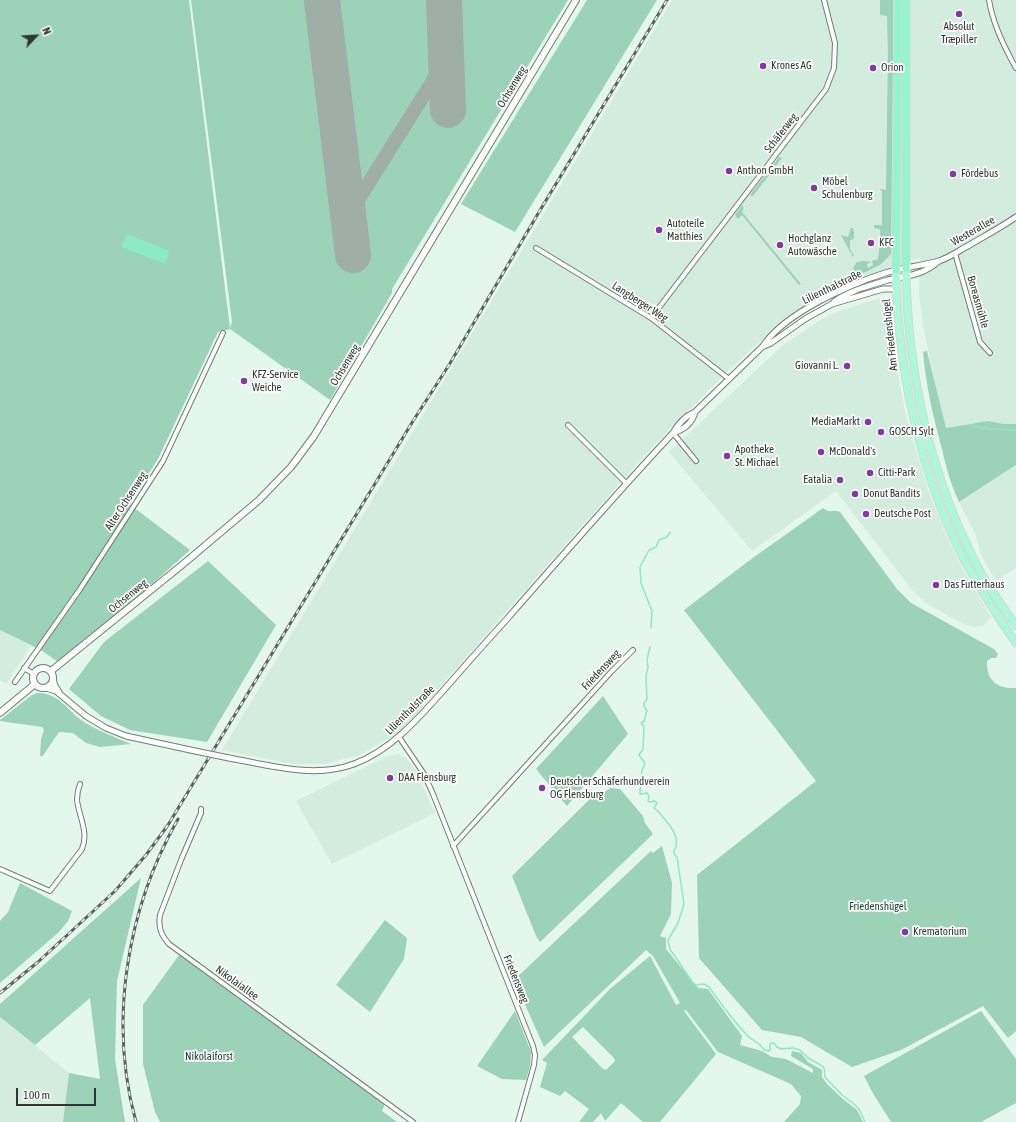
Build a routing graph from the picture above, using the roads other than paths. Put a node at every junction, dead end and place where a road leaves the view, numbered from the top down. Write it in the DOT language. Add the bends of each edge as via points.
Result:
graph roads {
  1 [pos="576,0"];
  2 [pos="824,0"];
  3 [pos="898,0"];
  4 [pos="906,0"];
  5 [pos="989,0"];
  6 [pos="1016,68"];
  7 [pos="1016,217"];
  8 [pos="536,248"];
  9 [pos="955,253"];
  10 [pos="940,260"];
  11 [pos="906,268"];
  12 [pos="896,270"];
  13 [pos="906,277"];
  14 [pos="896,278"];
  15 [pos="897,291"];
  16 [pos="832,304"];
  17 [pos="651,318"];
  18 [pos="223,333"];
  19 [pos="764,346"];
  20 [pos="990,353"];
  21 [pos="729,379"];
  22 [pos="568,425"];
  23 [pos="673,433"];
  24 [pos="696,461"];
  25 [pos="626,483"];
  26 [pos="1016,626"];
  27 [pos="1016,643"];
  28 [pos="633,650"];
  29 [pos="24,668"];
  30 [pos="51,671"];
  31 [pos="34,674"];
  32 [pos="53,680"];
  33 [pos="15,682"];
  34 [pos="35,684"];
  35 [pos="46,688"];
  36 [pos="64,697"];
  37 [pos="0,713"];
  38 [pos="399,736"];
  39 [pos="80,784"];
  40 [pos="201,809"];
  41 [pos="453,846"];
  42 [pos="0,869"];
  43 [pos="413,1122"];
  44 [pos="518,1122"];
  1 -- 30 [label="main road, Ochsenweg" via="314,436 291,467 259,500"];
  2 -- 17 [label="street, Schäferweg" via="835,43 834,68 826,89"];
  3 -- 12 [label="highway, Am Friedenshügel"];
  4 -- 11 [label="highway, Am Friedenshügel"];
  5 -- 6 [label="street" via="1002,43"];
  7 -- 9 [label="street, Westerallee"];
  8 -- 17 [label="street, Langberger Weg"];
  9 -- 10 [label="street, Westerallee"];
  9 -- 20 [label="street, Boreasmühle" via="980,342"];
  10 -- 11 [label="street, Westerallee"];
  10 -- 13 [label="street, Westerallee" via="932,267"];
  11 -- 12 [label="street, Westerallee"];
  11 -- 13 [label="main road, Am Friedenshügel"];
  12 -- 14 [label="main road, Am Friedenshügel"];
  12 -- 19 [label="street, Lilienthalstraße" via="818,302 776,331"];
  13 -- 14 [label="street, Westerallee"];
  13 -- 26 [label="main road, Am Friedenshügel" via="915,376 934,460 953,514 982,574"];
  14 -- 15 [label="main road, Am Friedenshügel"];
  14 -- 16 [label="street, Lilienthalstraße" via="850,292"];
  15 -- 16 [label="street, Lilienthalstraße" via="883,289"];
  15 -- 27 [label="main road, Am Friedenshügel" via="906,378 914,420 932,483 944,517 972,573"];
  16 -- 19 [label="street, Lilienthalstraße" via="805,318"];
  17 -- 21 [label="street, Langberger Weg"];
  18 -- 29 [label="street, Alter Ochsenweg" via="163,461 80,589"];
  19 -- 21 [label="street, Lilienthalstraße"];
  21 -- 23 [label="street, Lilienthalstraße" via="695,412 693,420"];
  22 -- 25 [label="street"];
  23 -- 24 [label="street"];
  23 -- 25 [label="street, Lilienthalstraße"];
  25 -- 38 [label="street, Lilienthalstraße" via="434,701"];
  28 -- 41 [label="street, Friedensweg"];
  29 -- 31 [label="street"];
  29 -- 33 [label="street, Alter Ochsenweg"];
  30 -- 31 [label="main road, Ochsenweg" via="42,668"];
  30 -- 32 [label="main road"];
  31 -- 34 [label="main road"];
  32 -- 35 [label="main road"];
  32 -- 36 [label="street, Lilienthalstraße" via="57,690"];
  34 -- 35 [label="main road" via="40,688"];
  34 -- 37 [label="main road"];
  35 -- 36 [label="street, Lilienthalstraße" via="53,689"];
  36 -- 38 [label="street, Lilienthalstraße, bridge" via="86,716 126,736 229,758 309,771 353,764 371,756"];
  38 -- 41 [label="street, Friedensweg" via="424,774"];
  39 -- 42 [label="street" via="77,800 84,830 84,843 50,891"];
  40 -- 43 [label="street, Nikolaiallee" via="160,915 159,923 163,938"];
  41 -- 44 [label="street, Friedensweg" via="533,1046 534,1065"];
}
